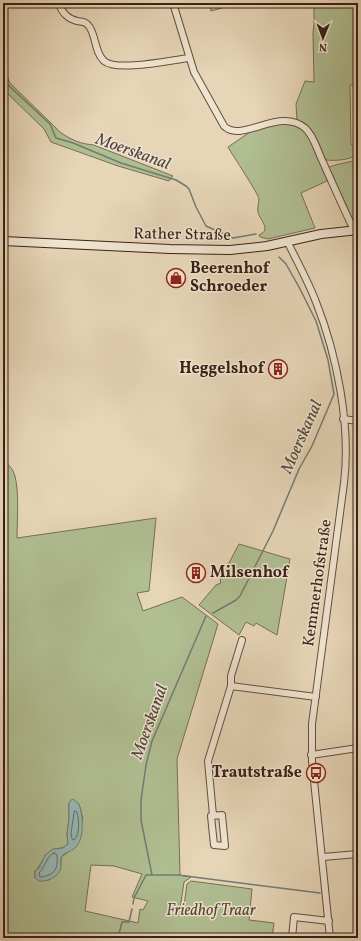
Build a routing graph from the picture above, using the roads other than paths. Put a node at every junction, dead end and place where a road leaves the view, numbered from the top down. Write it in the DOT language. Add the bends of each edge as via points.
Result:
graph roads {
  1 [pos="59,3"];
  2 [pos="172,3"];
  3 [pos="189,58"];
  4 [pos="357,232"];
  5 [pos="3,241"];
  6 [pos="287,241"];
  7 [pos="343,419"];
  8 [pos="358,421"];
  9 [pos="242,640"];
  10 [pos="231,686"];
  11 [pos="316,697"];
  12 [pos="358,748"];
  13 [pos="311,754"];
  14 [pos="214,815"];
  15 [pos="358,854"];
  16 [pos="323,857"];
  17 [pos="329,921"];
  18 [pos="292,938"];
  19 [pos="330,938"];
  1 -- 3 [label="street" via="63,13 89,25 100,54 110,64 123,66"];
  2 -- 3 [label="street"];
  3 -- 4 [label="street" via="196,78 226,128 240,131 285,121 307,130"];
  4 -- 6 [label="street, Rather Straße" via="321,234"];
  5 -- 6 [label="street, Rather Straße" via="213,251 247,249"];
  6 -- 7 [label="street, Kemmerhofstraße" via="316,302 323,324 336,367"];
  7 -- 8 [label="street"];
  7 -- 11 [label="street, Kemmerhofstraße" via="346,470"];
  9 -- 10 [label="street" via="231,676"];
  10 -- 11 [label="street"];
  10 -- 14 [label="street" via="208,762"];
  11 -- 13 [label="street, Kemmerhofstraße"];
  12 -- 13 [label="street"];
  13 -- 16 [label="street, Kemmerhofstraße"];
  14 -- 14 [label="street" via="222,815 225,846 214,845 211,816"];
  15 -- 16 [label="street"];
  16 -- 17 [label="street, Kemmerhofstraße"];
  17 -- 18 [label="street" via="294,917"];
  17 -- 19 [label="street, Kemmerhofstraße"];
}
